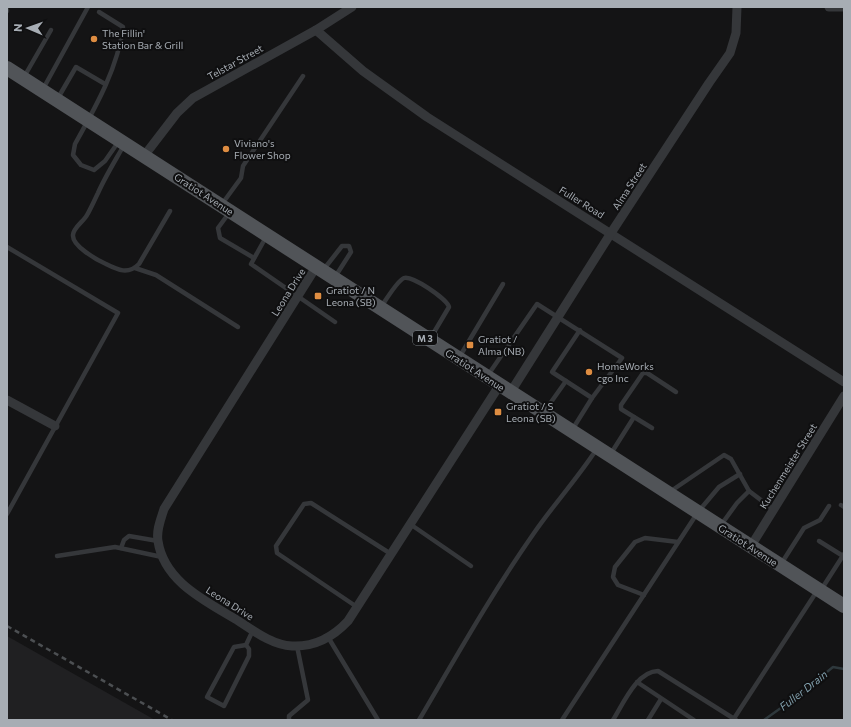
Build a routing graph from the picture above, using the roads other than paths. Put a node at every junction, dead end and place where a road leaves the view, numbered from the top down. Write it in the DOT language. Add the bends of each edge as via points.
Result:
graph roads {
  1 [pos="88,7"];
  2 [pos="352,7"];
  3 [pos="737,7"];
  4 [pos="829,7"];
  5 [pos="844,7"];
  6 [pos="99,12"];
  7 [pos="51,30"];
  8 [pos="316,30"];
  9 [pos="13,73"];
  10 [pos="303,76"];
  11 [pos="105,84"];
  12 [pos="42,90"];
  13 [pos="57,100"];
  14 [pos="88,120"];
  15 [pos="122,142"];
  16 [pos="144,156"];
  17 [pos="226,208"];
  18 [pos="170,211"];
  19 [pos="611,233"];
  20 [pos="267,235"];
  21 [pos="7,247"];
  22 [pos="254,258"];
  23 [pos="136,268"];
  24 [pos="324,272"];
  25 [pos="503,284"];
  26 [pos="299,296"];
  27 [pos="380,308"];
  28 [pos="558,317"];
  29 [pos="335,322"];
  30 [pos="238,326"];
  31 [pos="580,330"];
  32 [pos="429,340"];
  33 [pos="458,359"];
  34 [pos="486,378"];
  35 [pos="566,381"];
  36 [pos="844,382"];
  37 [pos="504,389"];
  38 [pos="676,392"];
  39 [pos="844,396"];
  40 [pos="592,398"];
  41 [pos="7,400"];
  42 [pos="543,414"];
  43 [pos="634,417"];
  44 [pos="55,426"];
  45 [pos="652,428"];
  46 [pos="571,432"];
  47 [pos="597,448"];
  48 [pos="609,456"];
  49 [pos="740,474"];
  50 [pos="749,491"];
  51 [pos="668,493"];
  52 [pos="829,506"];
  53 [pos="774,510"];
  54 [pos="698,512"];
  55 [pos="7,514"];
  56 [pos="410,524"];
  57 [pos="720,526"];
  58 [pos="158,541"];
  59 [pos="819,541"];
  60 [pos="678,542"];
  61 [pos="751,546"];
  62 [pos="121,548"];
  63 [pos="391,554"];
  64 [pos="843,555"];
  65 [pos="57,556"];
  66 [pos="164,558"];
  67 [pos="780,565"];
  68 [pos="471,566"];
  69 [pos="819,590"];
  70 [pos="644,595"];
  71 [pos="357,606"];
  72 [pos="844,606"];
  73 [pos="253,630"];
  74 [pos="328,637"];
  75 [pos="246,645"];
  76 [pos="297,646"];
  77 [pos="637,682"];
  78 [pos="661,699"];
  79 [pos="289,720"];
  80 [pos="378,720"];
  81 [pos="419,720"];
  82 [pos="562,720"];
  83 [pos="613,720"];
  84 [pos="648,720"];
  85 [pos="694,720"];
  86 [pos="734,720"];
  1 -- 12 [label="lane"];
  2 -- 8 [label="street, Telstar Street"];
  3 -- 19 [label="street, Alma Street" via="736,33 730,53"];
  4 -- 5 [label="street"];
  6 -- 11 [label="lane" via="123,27 121,40"];
  7 -- 9 [label="lane"];
  8 -- 16 [label="street, Telstar Street" via="193,98 177,113"];
  8 -- 19 [label="street, Fuller Road" via="363,71 427,118"];
  9 -- 12 [label="main road, Gratiot Avenue / M 3"];
  10 -- 17 [label="lane" via="242,166 241,178"];
  11 -- 13 [label="lane" via="76,67"];
  11 -- 14 [label="lane"];
  12 -- 13 [label="main road, Gratiot Avenue / M 3"];
  13 -- 14 [label="main road, Gratiot Avenue / M 3"];
  14 -- 15 [label="main road, Gratiot Avenue / M 3"];
  14 -- 15 [label="lane" via="75,144 73,155 81,165 94,170 98,168"];
  15 -- 16 [label="main road, Gratiot Avenue / M 3"];
  15 -- 23 [label="lane" via="92,207 73,234 78,245 100,262 127,271"];
  16 -- 17 [label="main road, Gratiot Avenue / M 3"];
  17 -- 20 [label="main road, Gratiot Avenue / M 3"];
  17 -- 22 [label="lane" via="218,228 220,238"];
  18 -- 23 [label="lane"];
  19 -- 28 [label="street, Alma Street"];
  19 -- 36 [label="street, Fuller Road"];
  20 -- 22 [label="lane"];
  20 -- 24 [label="main road, Gratiot Avenue / M 3"];
  21 -- 44 [label="lane" via="118,313"];
  22 -- 26 [label="lane" via="251,264"];
  23 -- 30 [label="lane" via="156,275"];
  24 -- 24 [label="lane" via="351,252 349,246 342,246"];
  24 -- 26 [label="street, Leona Drive"];
  24 -- 27 [label="main road, Gratiot Avenue / M 3"];
  25 -- 33 [label="lane"];
  26 -- 29 [label="lane"];
  26 -- 58 [label="street, Leona Drive" via="164,508"];
  27 -- 32 [label="main road, Gratiot Avenue / M 3"];
  27 -- 32 [label="lane" via="405,278 423,285 448,303 449,307"];
  28 -- 31 [label="lane"];
  28 -- 34 [label="lane" via="537,304"];
  28 -- 37 [label="street, Alma Street"];
  31 -- 35 [label="lane" via="552,372"];
  31 -- 40 [label="lane" via="622,358"];
  32 -- 33 [label="main road, Gratiot Avenue / M 3"];
  33 -- 34 [label="main road, Gratiot Avenue / M 3"];
  34 -- 37 [label="main road, Gratiot Avenue / M 3"];
  35 -- 40 [label="lane"];
  35 -- 42 [label="lane"];
  37 -- 42 [label="main road, Gratiot Avenue / M 3"];
  37 -- 56 [label="street, Leona Drive"];
  38 -- 43 [label="lane" via="643,373 621,405 621,408"];
  39 -- 53 [label="street, Kuchenmeister Street"];
  40 -- 46 [label="lane"];
  41 -- 44 [label="street"];
  42 -- 46 [label="main road, Gratiot Avenue / M 3"];
  43 -- 45 [label="lane"];
  43 -- 48 [label="lane"];
  44 -- 55 [label="lane"];
  46 -- 47 [label="main road, Gratiot Avenue / M 3"];
  47 -- 48 [label="main road, Gratiot Avenue / M 3"];
  47 -- 81 [label="lane" via="582,472 535,531 499,586"];
  48 -- 51 [label="main road, Gratiot Avenue / M 3"];
  49 -- 50 [label="lane"];
  49 -- 51 [label="lane" via="731,459 724,454"];
  49 -- 54 [label="lane" via="718,487"];
  50 -- 53 [label="lane"];
  50 -- 57 [label="lane"];
  51 -- 54 [label="main road, Gratiot Avenue / M 3"];
  52 -- 67 [label="lane" via="820,520 804,528"];
  53 -- 61 [label="street, Kuchenmeister Street"];
  54 -- 57 [label="main road, Gratiot Avenue / M 3"];
  54 -- 60 [label="lane"];
  56 -- 63 [label="street, Leona Drive"];
  56 -- 68 [label="lane"];
  57 -- 61 [label="main road, Gratiot Avenue / M 3"];
  58 -- 62 [label="lane" via="129,536"];
  58 -- 66 [label="street, Leona Drive"];
  59 -- 64 [label="lane"];
  60 -- 70 [label="lane"];
  60 -- 70 [label="lane" via="645,538 635,542 615,567 613,577 618,585"];
  61 -- 67 [label="main road, Gratiot Avenue / M 3"];
  62 -- 65 [label="lane" via="115,546"];
  62 -- 66 [label="lane"];
  63 -- 71 [label="street, Leona Drive"];
  63 -- 71 [label="lane" via="311,503 304,504 276,546 277,553"];
  64 -- 69 [label="lane"];
  66 -- 73 [label="street, Leona Drive" via="171,573 183,586"];
  67 -- 69 [label="main road, Gratiot Avenue / M 3"];
  69 -- 72 [label="main road, Gratiot Avenue / M 3"];
  69 -- 86 [label="lane"];
  70 -- 82 [label="lane"];
  71 -- 74 [label="street, Leona Drive" via="348,621"];
  73 -- 75 [label="lane"];
  73 -- 76 [label="street, Leona Drive" via="272,642"];
  74 -- 76 [label="street, Leona Drive" via="306,646"];
  74 -- 80 [label="lane"];
  75 -- 75 [label="lane" via="234,647 208,697 224,706 249,656"];
  76 -- 79 [label="lane" via="308,700 289,716"];
  77 -- 78 [label="lane"];
  77 -- 83 [label="lane"];
  77 -- 86 [label="lane" via="644,674 658,671"];
  78 -- 84 [label="lane"];
  78 -- 85 [label="lane"];
}
